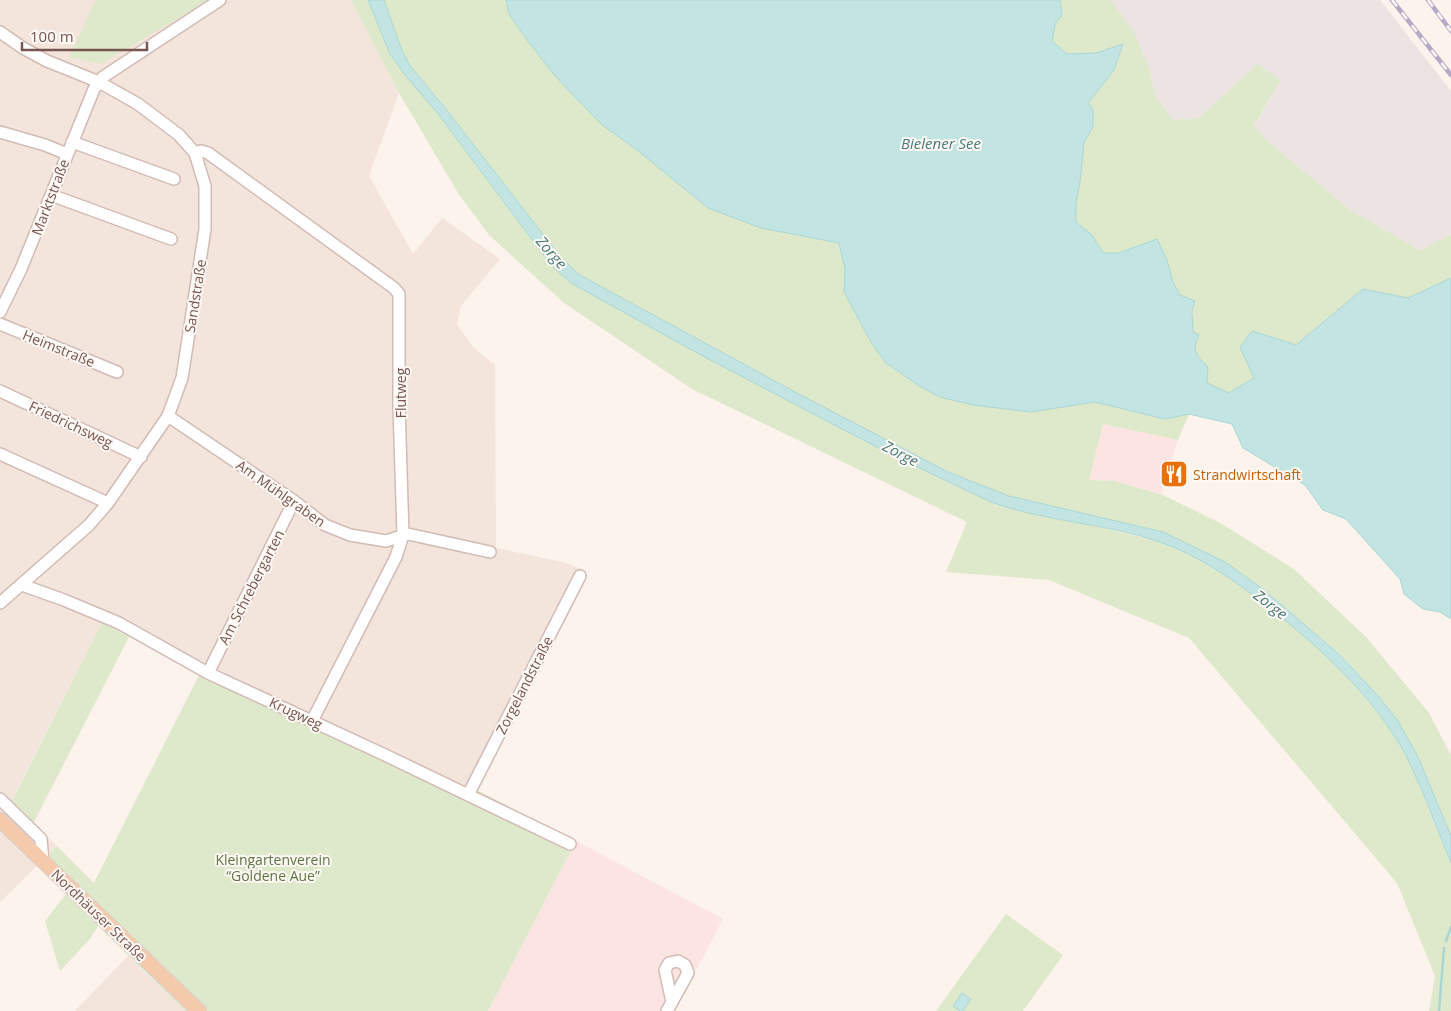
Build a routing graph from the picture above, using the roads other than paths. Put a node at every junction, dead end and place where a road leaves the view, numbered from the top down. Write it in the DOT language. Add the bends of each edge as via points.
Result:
graph roads {
  1 [pos="220,0"];
  2 [pos="0,32"];
  3 [pos="99,82"];
  4 [pos="0,132"];
  5 [pos="72,142"];
  6 [pos="195,153"];
  7 [pos="66,154"];
  8 [pos="174,178"];
  9 [pos="51,195"];
  10 [pos="171,239"];
  11 [pos="0,312"];
  12 [pos="0,324"];
  13 [pos="117,372"];
  14 [pos="0,391"];
  15 [pos="168,416"];
  16 [pos="0,454"];
  17 [pos="141,457"];
  18 [pos="294,501"];
  19 [pos="108,503"];
  20 [pos="403,535"];
  21 [pos="490,552"];
  22 [pos="580,576"];
  23 [pos="22,585"];
  24 [pos="0,603"];
  25 [pos="208,673"];
  26 [pos="312,721"];
  27 [pos="468,795"];
  28 [pos="0,799"];
  29 [pos="0,820"];
  30 [pos="570,844"];
  31 [pos="43,862"];
  32 [pos="199,1011"];
  1 -- 3 [label="street"];
  2 -- 3 [label="street, Sandstraße" via="47,61"];
  3 -- 5 [label="street, Marktstraße"];
  3 -- 6 [label="street, Sandstraße" via="138,104 180,135"];
  4 -- 7 [label="street"];
  5 -- 7 [label="street, Marktstraße"];
  5 -- 8 [label="street"];
  6 -- 15 [label="street, Sandstraße" via="205,186 205,229 182,378"];
  6 -- 20 [label="street, Flutweg" via="208,153 399,294"];
  7 -- 9 [label="street, Marktstraße"];
  9 -- 10 [label="street"];
  9 -- 11 [label="street, Marktstraße"];
  12 -- 13 [label="street, Heimstraße"];
  14 -- 17 [label="street, Friedrichsweg"];
  15 -- 17 [label="street, Sandstraße"];
  15 -- 18 [label="street, Am Mühlgraben"];
  16 -- 19 [label="street"];
  17 -- 19 [label="street, Sandstraße"];
  18 -- 20 [label="street, Am Mühlgraben" via="325,525 350,534 386,541"];
  18 -- 25 [label="street, Am Schrebergarten"];
  19 -- 23 [label="street, Sandstraße" via="89,525"];
  20 -- 21 [label="street, Am Mühlgraben" via="416,534"];
  20 -- 26 [label="street, Flutweg" via="396,557"];
  22 -- 27 [label="street, Zorgelandstraße"];
  23 -- 24 [label="street, Sandstraße"];
  23 -- 25 [label="street, Krugweg" via="119,623"];
  25 -- 26 [label="street, Krugweg"];
  26 -- 27 [label="street, Krugweg"];
  27 -- 30 [label="street, Krugweg"];
  28 -- 31 [label="street" via="41,839"];
  29 -- 31 [label="main road, Nordhäuser Straße"];
  31 -- 32 [label="main road, Nordhäuser Straße"];
}
